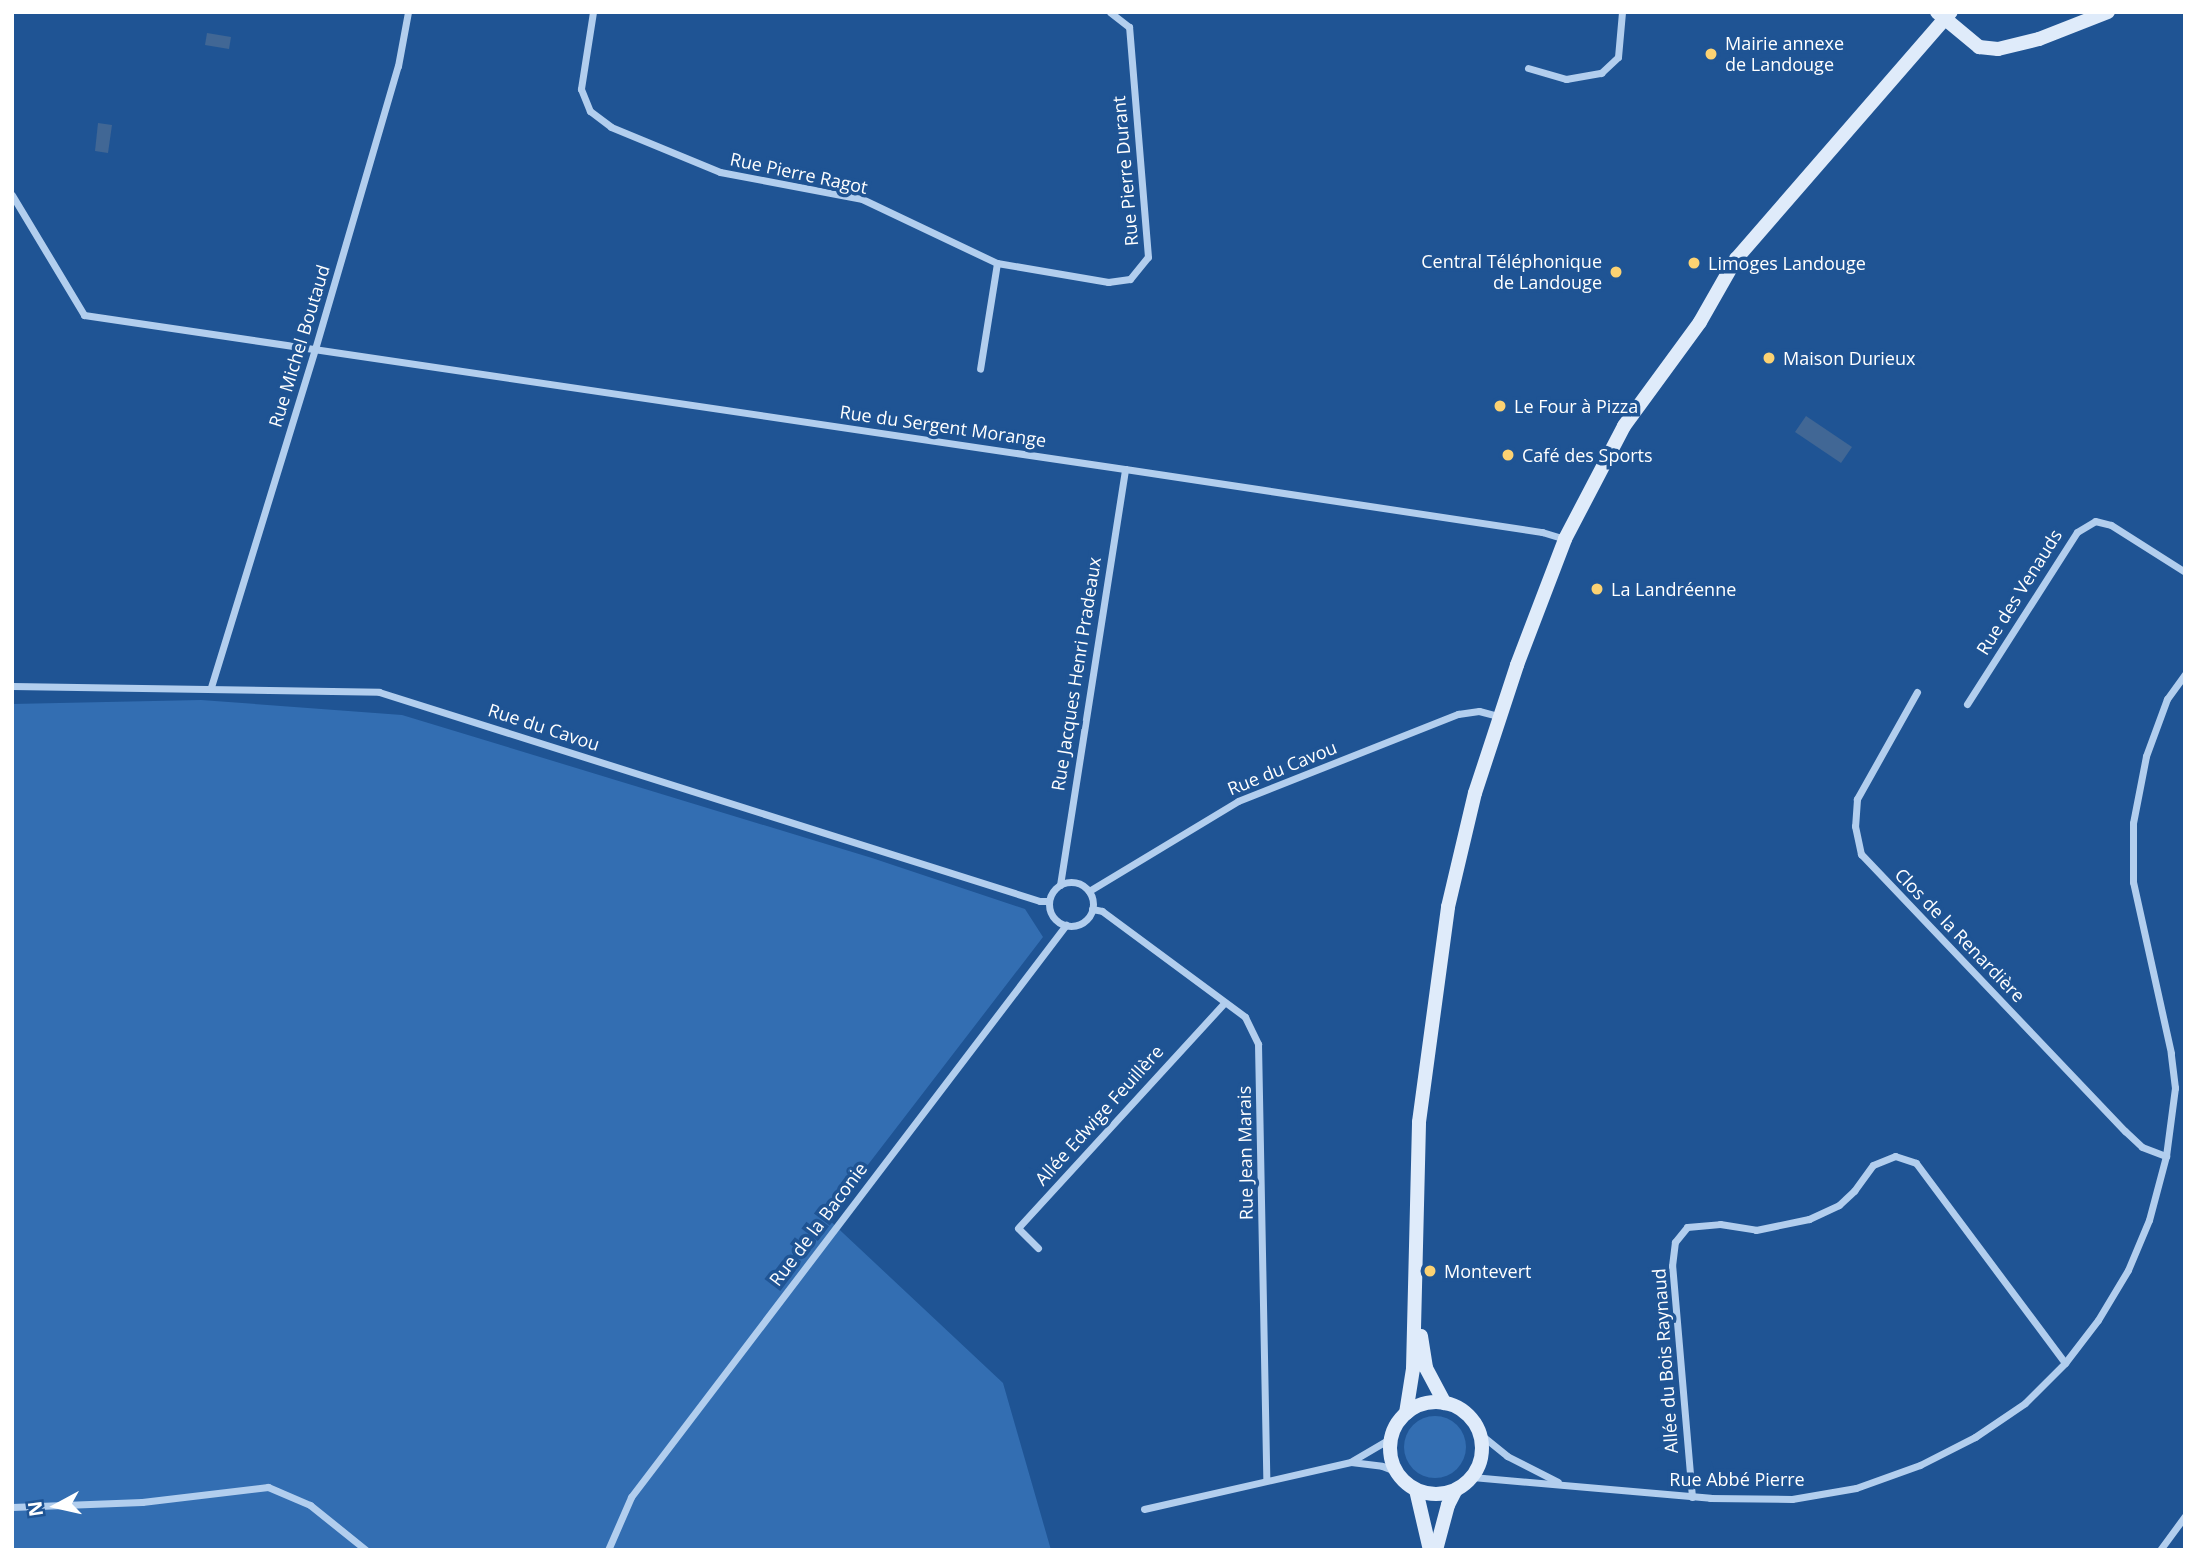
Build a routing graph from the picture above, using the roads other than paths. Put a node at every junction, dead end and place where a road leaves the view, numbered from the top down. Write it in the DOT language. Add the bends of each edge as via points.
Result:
graph roads {
  1 [pos="408,12"];
  2 [pos="593,12"];
  3 [pos="1110,12"];
  4 [pos="1622,12"];
  5 [pos="2108,12"];
  6 [pos="1944,14"];
  7 [pos="1528,68"];
  8 [pos="12,195"];
  9 [pos="998,263"];
  10 [pos="315,349"];
  11 [pos="980,369"];
  12 [pos="1125,469"];
  13 [pos="1564,539"];
  14 [pos="2185,572"];
  15 [pos="2185,674"];
  16 [pos="12,686"];
  17 [pos="211,687"];
  18 [pos="1917,692"];
  19 [pos="1967,705"];
  20 [pos="1502,718"];
  21 [pos="1060,885"];
  22 [pos="1088,891"];
  23 [pos="1049,901"];
  24 [pos="1092,909"];
  25 [pos="1066,925"];
  26 [pos="1224,1003"];
  27 [pos="2175,1088"];
  28 [pos="2185,1088"];
  29 [pos="2166,1156"];
  30 [pos="1038,1248"];
  31 [pos="1415,1307"];
  32 [pos="2065,1363"];
  33 [pos="1445,1403"];
  34 [pos="1406,1413"];
  35 [pos="1480,1434"];
  36 [pos="1391,1438"];
  37 [pos="1351,1462"];
  38 [pos="1395,1471"];
  39 [pos="1472,1477"];
  40 [pos="1266,1480"];
  41 [pos="1565,1485"];
  42 [pos="1416,1490"];
  43 [pos="1455,1491"];
  44 [pos="1692,1497"];
  45 [pos="12,1507"];
  46 [pos="1144,1509"];
  47 [pos="2185,1516"];
  48 [pos="366,1550"];
  49 [pos="608,1550"];
  50 [pos="1430,1550"];
  51 [pos="1436,1550"];
  52 [pos="2161,1550"];
  1 -- 10 [label="street, Rue Michel Boutaud" via="398,66"];
  2 -- 9 [label="street, Rue Pierre Ragot" via="581,89 590,111 611,127 720,172 862,200"];
  3 -- 9 [label="street, Rue Pierre Durant" via="1129,27 1149,257 1130,279 1108,282"];
  4 -- 7 [label="street" via="1618,57 1601,73 1566,79"];
  5 -- 6 [label="main road" via="2039,39 1998,49 1979,47"];
  6 -- 13 [label="main road" via="1736,259 1700,322 1624,426"];
  8 -- 10 [label="street, Rue du Sergent Morange" via="84,315"];
  9 -- 11 [label="street"];
  10 -- 12 [label="street, Rue du Sergent Morange"];
  10 -- 17 [label="street, Rue Michel Boutaud"];
  12 -- 13 [label="street, Rue du Sergent Morange"];
  12 -- 21 [label="street, Rue Jacques Henri Pradeaux"];
  13 -- 20 [label="main road"];
  14 -- 19 [label="street, Rue des Venauds" via="2111,525 2095,521 2077,532"];
  15 -- 27 [label="street, Rue Abbé Pierre" via="2167,699 2146,756 2133,823 2133,882"];
  16 -- 17 [label="street, Rue du Cavou"];
  17 -- 23 [label="street, Rue du Cavou" via="379,692"];
  18 -- 29 [label="street, Clos de la Renardière" via="1857,799 1855,826 1861,854 2125,1131 2142,1147"];
  20 -- 22 [label="street, Rue du Cavou" via="1479,711 1458,714 1238,801"];
  20 -- 31 [label="main road" via="1475,793 1448,907 1419,1122"];
  21 -- 22 [label="street" via="1072,882"];
  21 -- 23 [label="street"];
  22 -- 24 [label="street"];
  23 -- 25 [label="street" via="1051,913"];
  24 -- 25 [label="street" via="1080,924"];
  24 -- 26 [label="street, Rue Jean Marais" via="1102,911"];
  25 -- 49 [label="street, Rue de la Baconie" via="631,1497"];
  26 -- 30 [label="street, Allée Edwige Feuillère" via="1018,1227"];
  26 -- 40 [label="street, Rue Jean Marais" via="1245,1017 1258,1044"];
  27 -- 28 [label="street"];
  27 -- 29 [label="street, Rue Abbé Pierre"];
  29 -- 32 [label="street, Rue Abbé Pierre" via="2149,1220 2128,1270"];
  31 -- 33 [label="main road" via="1426,1368"];
  31 -- 34 [label="main road"];
  32 -- 44 [label="street, Rue Abbé Pierre" via="2025,1403 1975,1437 1920,1465 1868,1484 1792,1499"];
  32 -- 44 [label="street, Allée du Bois Raynaud" via="1916,1163 1895,1157 1873,1165 1839,1205 1809,1219 1756,1230 1720,1224 1687,1227 1675,1242 1672,1266"];
  33 -- 34 [label="main road" via="1418,1405"];
  33 -- 35 [label="main road" via="1466,1414"];
  34 -- 36 [label="main road"];
  35 -- 39 [label="main road" via="1480,1457"];
  35 -- 41 [label="street, Rue Abbé Pierre" via="1507,1456"];
  36 -- 37 [label="street"];
  36 -- 38 [label="main road"];
  37 -- 38 [label="street"];
  37 -- 40 [label="street"];
  38 -- 42 [label="main road"];
  39 -- 41 [label="street, Rue Abbé Pierre"];
  39 -- 43 [label="main road"];
  40 -- 46 [label="street"];
  41 -- 44 [label="street, Rue Abbé Pierre"];
  42 -- 43 [label="main road" via="1429,1494"];
  42 -- 50 [label="main road"];
  43 -- 51 [label="main road"];
  45 -- 48 [label="street" via="142,1502 268,1487 310,1505"];
  47 -- 52 [label="street"];
}
